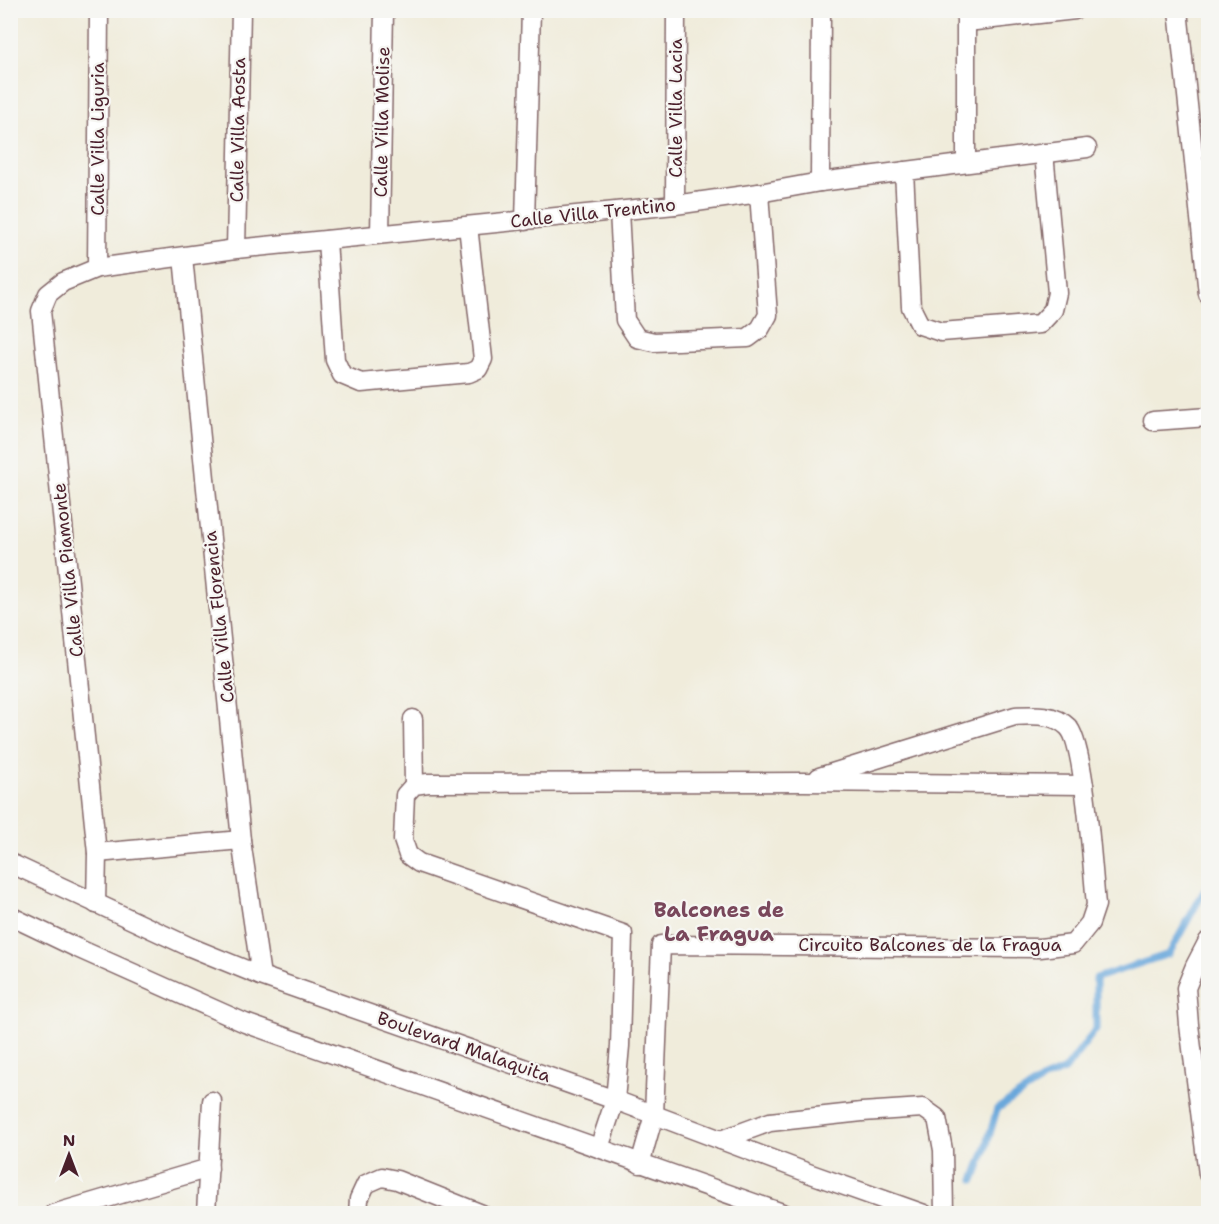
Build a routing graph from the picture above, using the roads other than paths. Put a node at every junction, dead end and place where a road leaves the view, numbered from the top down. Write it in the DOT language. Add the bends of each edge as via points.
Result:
graph roads {
  1 [pos="99,10"];
  2 [pos="241,10"];
  3 [pos="384,10"];
  4 [pos="531,10"];
  5 [pos="676,10"];
  6 [pos="821,10"];
  7 [pos="1076,10"];
  8 [pos="1178,10"];
  9 [pos="967,16"];
  10 [pos="1087,148"];
  11 [pos="1044,153"];
  12 [pos="966,162"];
  13 [pos="904,171"];
  14 [pos="820,182"];
  15 [pos="759,193"];
  16 [pos="675,205"];
  17 [pos="619,211"];
  18 [pos="525,221"];
  19 [pos="468,226"];
  20 [pos="380,234"];
  21 [pos="327,240"];
  22 [pos="236,249"];
  23 [pos="183,257"];
  24 [pos="97,268"];
  25 [pos="1209,294"];
  26 [pos="1209,417"];
  27 [pos="1153,422"];
  28 [pos="413,719"];
  29 [pos="803,782"];
  30 [pos="414,785"];
  31 [pos="1084,785"];
  32 [pos="241,840"];
  33 [pos="97,853"];
  34 [pos="10,863"];
  35 [pos="96,904"];
  36 [pos="10,916"];
  37 [pos="1209,940"];
  38 [pos="261,976"];
  39 [pos="615,1100"];
  40 [pos="212,1101"];
  41 [pos="654,1115"];
  42 [pos="721,1140"];
  43 [pos="599,1148"];
  44 [pos="640,1164"];
  45 [pos="209,1168"];
  46 [pos="1209,1174"];
  47 [pos="746,1207"];
  48 [pos="52,1214"];
  49 [pos="206,1214"];
  50 [pos="358,1214"];
  51 [pos="482,1214"];
  52 [pos="785,1214"];
  53 [pos="924,1214"];
  54 [pos="944,1214"];
  1 -- 24 [label="street, Calle Villa Liguria"];
  2 -- 22 [label="street, Calle Villa Aosta"];
  3 -- 20 [label="street, Calle Villa Molise"];
  4 -- 18 [label="street"];
  5 -- 16 [label="street, Calle Villa Lacia"];
  6 -- 14 [label="street"];
  7 -- 9 [label="street"];
  8 -- 25 [label="street"];
  9 -- 12 [label="street"];
  10 -- 11 [label="street, Calle Villa Trentino"];
  11 -- 12 [label="street, Calle Villa Trentino"];
  11 -- 13 [label="street" via="1057,293 1053,310 1040,324 941,332 920,326 911,307"];
  12 -- 13 [label="street, Calle Villa Trentino"];
  13 -- 14 [label="street, Calle Villa Trentino"];
  14 -- 15 [label="street, Calle Villa Trentino"];
  15 -- 16 [label="street, Calle Villa Trentino"];
  15 -- 17 [label="street" via="768,315 760,329 748,338 654,342 637,338 625,320"];
  16 -- 17 [label="street, Calle Villa Trentino"];
  17 -- 18 [label="street, Calle Villa Trentino"];
  18 -- 19 [label="street, Calle Villa Trentino"];
  19 -- 20 [label="street, Calle Villa Trentino"];
  19 -- 21 [label="street" via="483,359 478,369 469,374 361,383 342,375 335,360"];
  20 -- 21 [label="street, Calle Villa Trentino"];
  21 -- 22 [label="street, Calle Villa Trentino"];
  22 -- 23 [label="street, Calle Villa Trentino"];
  23 -- 24 [label="street, Calle Villa Trentino"];
  23 -- 32 [label="street, Calle Villa Florencia"];
  24 -- 33 [label="street, Calle Villa Piamonte" via="63,282 48,294 41,311"];
  26 -- 27 [label="street"];
  28 -- 30 [label="street"];
  29 -- 30 [label="street, Circuito Balcones de la Fragua"];
  29 -- 31 [label="street, Circuito Balcones de la Fragua"];
  29 -- 31 [label="street, Circuito Balcones de la Fragua" via="1015,716 1040,715 1056,718 1069,727 1077,742"];
  30 -- 39 [label="street" via="405,795 404,840 408,855 623,934"];
  31 -- 41 [label="street, Circuito Balcones de la Fragua" via="1096,905 1090,923 1073,944 1040,948 661,945"];
  32 -- 33 [label="street"];
  32 -- 38 [label="street, Calle Villa Florencia"];
  33 -- 35 [label="street, Calle Villa Piamonte"];
  34 -- 35 [label="street, Boulevard Malaquita"];
  35 -- 38 [label="street, Boulevard Malaquita"];
  36 -- 43 [label="street" via="245,1023"];
  37 -- 46 [label="street" via="1186,988"];
  38 -- 39 [label="street, Boulevard Malaquita"];
  39 -- 41 [label="street, Boulevard Malaquita"];
  39 -- 43 [label="street"];
  40 -- 45 [label="street"];
  41 -- 42 [label="street, Boulevard Malaquita"];
  41 -- 44 [label="street, Circuito Balcones de la Fragua"];
  42 -- 53 [label="street, Boulevard Malaquita"];
  42 -- 54 [label="street" via="770,1122 923,1108 937,1118 943,1150"];
  43 -- 44 [label="street"];
  44 -- 47 [label="street"];
  45 -- 48 [label="street"];
  45 -- 49 [label="street"];
  47 -- 52 [label="street"];
  50 -- 51 [label="street" via="366,1184 382,1177"];
}
